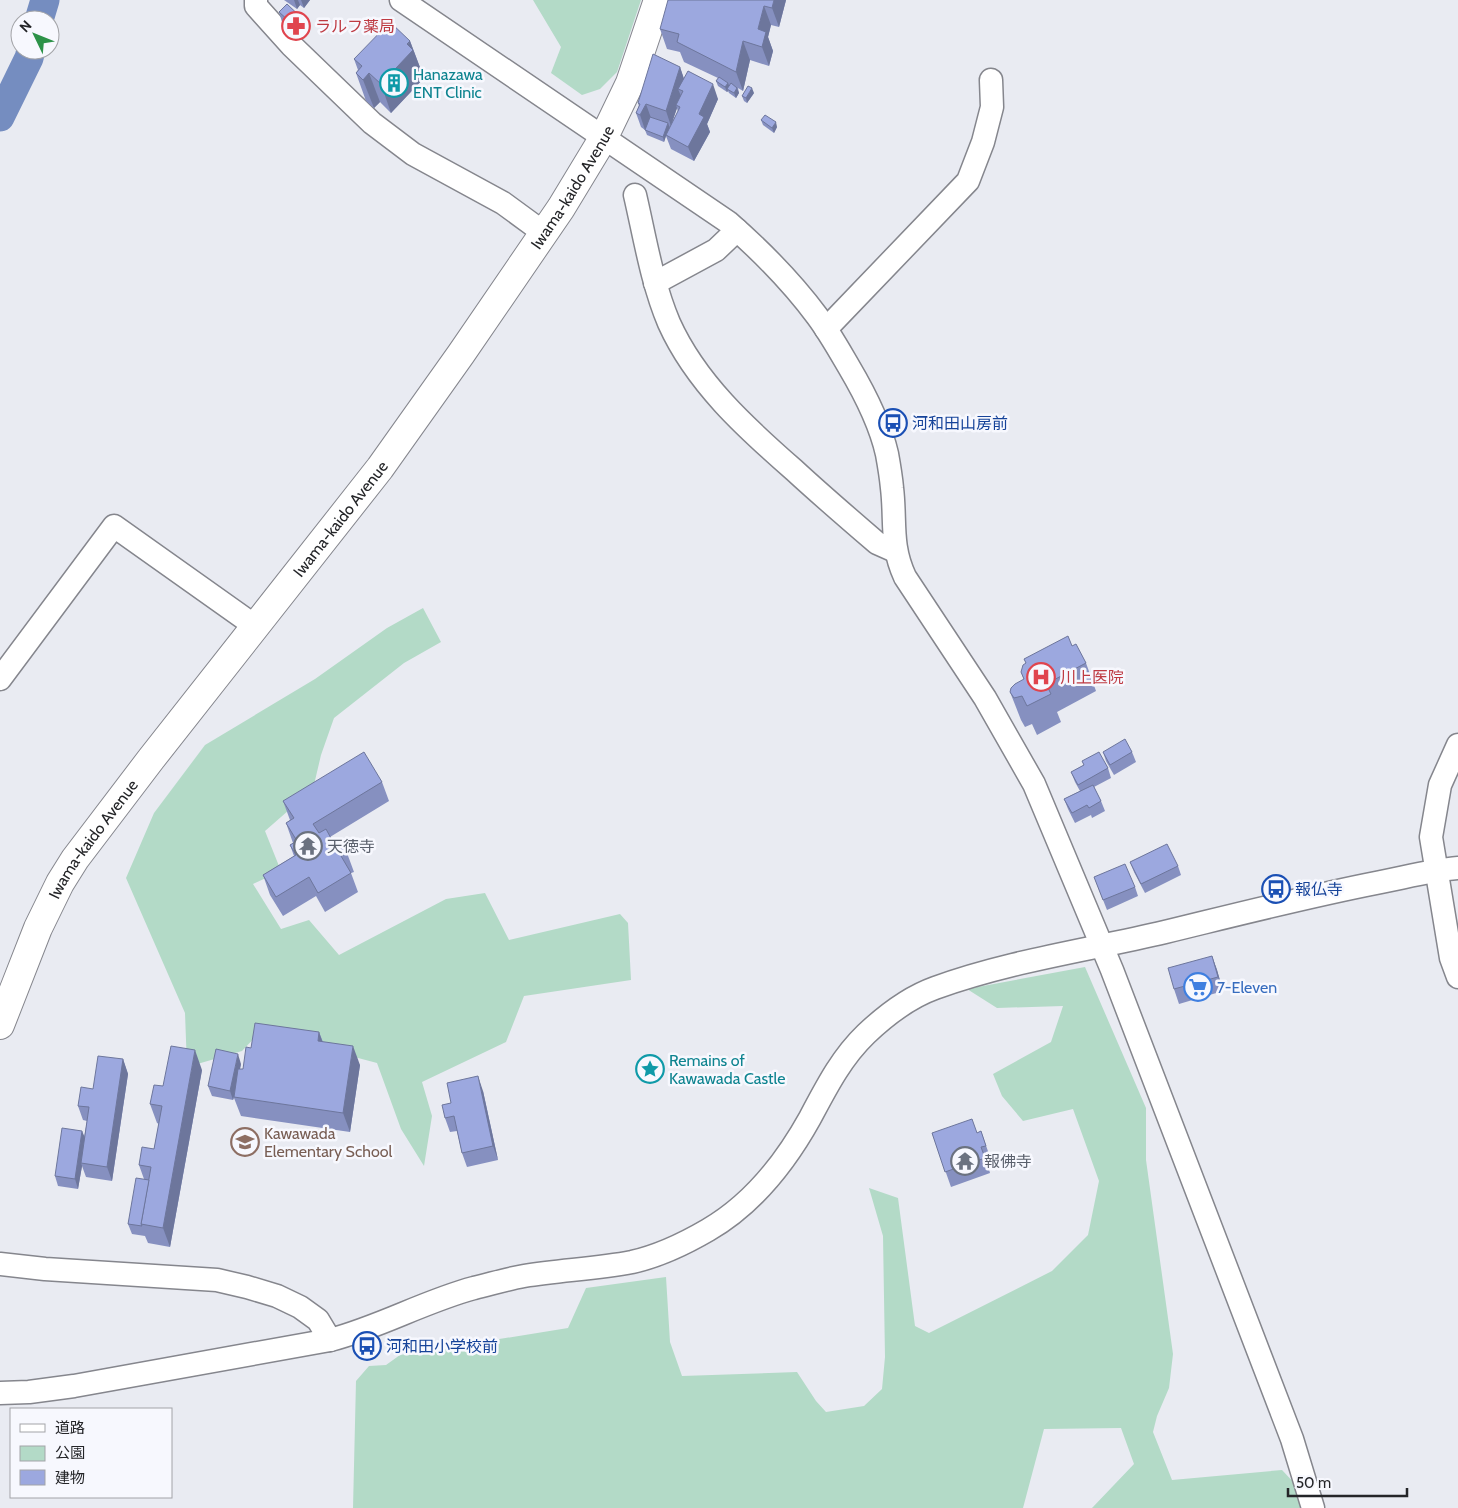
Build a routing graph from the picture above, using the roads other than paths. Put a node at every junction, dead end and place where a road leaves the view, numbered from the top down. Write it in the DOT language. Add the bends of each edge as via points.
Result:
graph roads {
  1 [pos="256,0"];
  2 [pos="401,0"];
  3 [pos="658,0"];
  4 [pos="991,80"];
  5 [pos="604,137"];
  6 [pos="635,195"];
  7 [pos="737,230"];
  8 [pos="544,233"];
  9 [pos="655,283"];
  10 [pos="826,330"];
  11 [pos="895,551"];
  12 [pos="255,626"];
  13 [pos="0,679"];
  14 [pos="1458,745"];
  15 [pos="1447,870"];
  16 [pos="1102,947"];
  17 [pos="1458,977"];
  18 [pos="0,1025"];
  19 [pos="0,1264"];
  20 [pos="330,1340"];
  21 [pos="0,1393"];
  22 [pos="1313,1508"];
  1 -- 8 [label="street" via="256,6 291,45 372,123 413,154 503,203"];
  2 -- 5 [label="street"];
  3 -- 5 [label="main road, Iwama-kaido Avenue" via="633,76"];
  4 -- 10 [label="street" via="992,107 968,181"];
  5 -- 7 [label="street"];
  5 -- 8 [label="main road, Iwama-kaido Avenue"];
  6 -- 9 [label="street"];
  7 -- 9 [label="street" via="716,250"];
  7 -- 10 [label="street" via="793,286"];
  8 -- 12 [label="main road, Iwama-kaido Avenue" via="385,460"];
  9 -- 11 [label="street" via="679,342 718,398 747,429 877,543"];
  10 -- 11 [label="street" via="860,386 887,453"];
  11 -- 16 [label="street" via="905,577 985,698 1034,784"];
  12 -- 13 [label="street" via="114,526"];
  12 -- 18 [label="main road, Iwama-kaido Avenue" via="75,859 38,928"];
  14 -- 15 [label="street" via="1440,785 1431,837"];
  15 -- 16 [label="street" via="1331,892"];
  15 -- 17 [label="street" via="1451,958"];
  16 -- 20 [label="street" via="972,977 933,989 905,1004 866,1034 846,1056 791,1150 756,1193 736,1212 680,1245 631,1262 520,1277 470,1289"];
  16 -- 22 [label="street" via="1292,1439"];
  19 -- 20 [label="street" via="217,1280 277,1296 300,1307 318,1320"];
  20 -- 21 [label="street" via="74,1386"];
}
